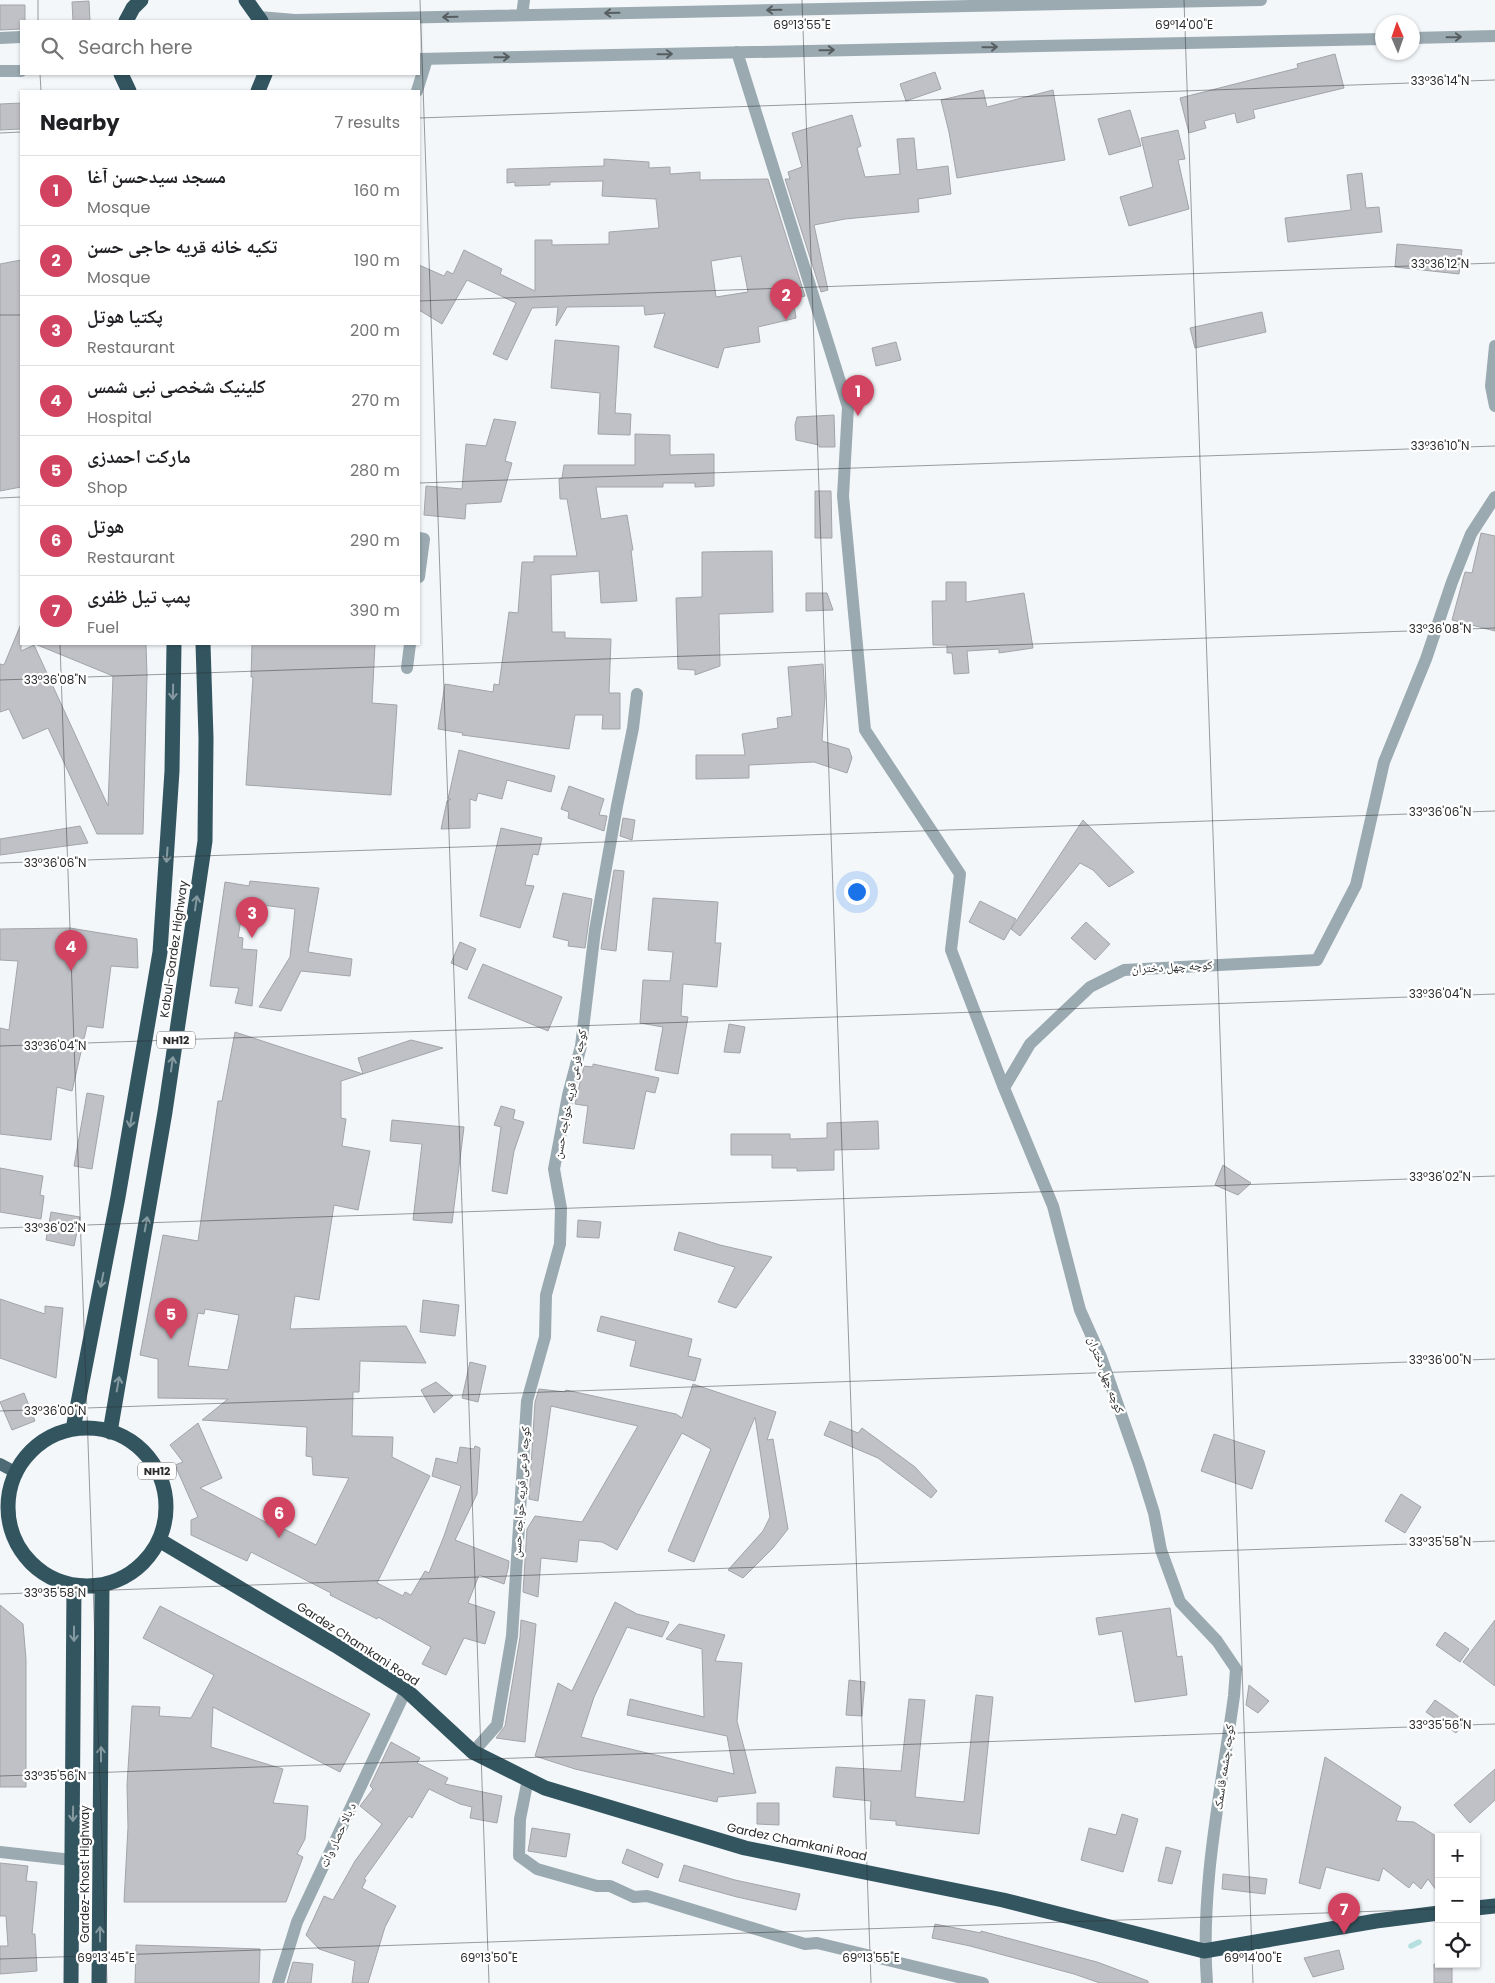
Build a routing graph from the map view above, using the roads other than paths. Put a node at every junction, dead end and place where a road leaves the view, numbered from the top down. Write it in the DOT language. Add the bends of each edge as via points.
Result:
graph roads {
  1 [pos="141,0"];
  2 [pos="246,0"];
  3 [pos="524,0"];
  4 [pos="1261,0"];
  5 [pos="721,6"];
  6 [pos="522,16"];
  7 [pos="260,19"];
  8 [pos="127,20"];
  9 [pos="1495,36"];
  10 [pos="20,37"];
  11 [pos="0,38"];
  12 [pos="1420,38"];
  13 [pos="1375,39"];
  14 [pos="737,52"];
  15 [pos="423,59"];
  16 [pos="0,71"];
  17 [pos="20,71"];
  18 [pos="121,75"];
  19 [pos="265,75"];
  20 [pos="129,90"];
  21 [pos="258,90"];
  22 [pos="418,90"];
  23 [pos="1495,346"];
  24 [pos="1495,406"];
  25 [pos="1495,497"];
  26 [pos="420,538"];
  27 [pos="420,569"];
  28 [pos="174,645"];
  29 [pos="203,645"];
  30 [pos="410,645"];
  31 [pos="406,668"];
  32 [pos="637,694"];
  33 [pos="1004,1088"];
  34 [pos="72,1429"];
  35 [pos="110,1432"];
  36 [pos="0,1464"];
  37 [pos="15,1472"];
  38 [pos="159,1540"];
  39 [pos="102,1585"];
  40 [pos="74,1586"];
  41 [pos="1180,1602"];
  42 [pos="406,1690"];
  43 [pos="473,1752"];
  44 [pos="528,1779"];
  45 [pos="0,1852"];
  46 [pos="72,1860"];
  47 [pos="1495,1906"];
  48 [pos="1480,1908"];
  49 [pos="1435,1914"];
  50 [pos="1204,1951"];
  51 [pos="71,1983"];
  52 [pos="99,1983"];
  53 [pos="278,1983"];
  54 [pos="983,1983"];
  55 [pos="1207,1983"];
  1 -- 8 [label="highway"];
  2 -- 7 [label="highway"];
  3 -- 6 [label="street"];
  4 -- 5 [label="street, one-way"];
  5 -- 6 [label="street, one-way"];
  6 -- 7 [label="street, one-way"];
  12 -- 9 [label="street, one-way"];
  10 -- 11 [label="street"];
  14 -- 13 [label="street, one-way"];
  15 -- 14 [label="street, one-way"];
  14 -- 33 [label="street" via="848,407 843,496 865,730 960,874 951,950"];
  15 -- 22 [label="street"];
  16 -- 17 [label="street"];
  18 -- 20 [label="highway"];
  19 -- 21 [label="highway"];
  23 -- 24 [label="street" via="1492,386"];
  25 -- 33 [label="street, کوچه چهل دختران" via="1471,534 1452,582 1426,659 1384,762 1356,885 1317,960 1124,970 1090,987 1030,1044"];
  26 -- 27 [label="street" via="424,539"];
  28 -- 34 [label="highway, Kabul-Gardez Highway / NH12, one-way" via="172,771 160,952 118,1197"];
  35 -- 29 [label="highway, Kabul-Gardez Highway / NH12, one-way" via="165,1112 205,841"];
  30 -- 31 [label="street"];
  32 -- 43 [label="street, کوچه فرعی قریه خواجه حسن" via="595,930 581,1046 554,1169 561,1208 560,1244 546,1295 546,1337 527,1401 512,1636 497,1725"];
  33 -- 41 [label="street, کوچه چهل دختران" via="1053,1206 1080,1310 1101,1357 1139,1465 1161,1550"];
  34 -- 35 [label="highway, NH12"];
  34 -- 37 [label="highway, NH12" via="49,1437 29,1452"];
  35 -- 38 [label="highway, NH12" via="141,1449 156,1469 165,1492 166,1516"];
  36 -- 37 [label="main road"];
  37 -- 40 [label="highway, NH12" via="8,1496 8,1520 16,1544 31,1564 51,1578"];
  38 -- 39 [label="highway, NH12" via="145,1561 126,1576"];
  38 -- 42 [label="highway, Gardez Chamkani Road"];
  39 -- 40 [label="highway, NH12"];
  52 -- 39 [label="highway, Gardez-Khost Highway, one-way"];
  40 -- 46 [label="highway, Gardez-Khost Highway, one-way"];
  41 -- 50 [label="street, کوچه چشمه قاسمک" via="1217,1641 1236,1668 1206,1889"];
  42 -- 43 [label="highway, Gardez Chamkani Road"];
  42 -- 53 [label="street, د بالا حصار واټ" via="297,1922"];
  43 -- 44 [label="highway, Gardez Chamkani Road"];
  44 -- 50 [label="highway, Gardez Chamkani Road" via="545,1788 745,1848 1003,1900"];
  44 -- 54 [label="street" via="520,1819 519,1856 537,1869 596,1886 610,1886 634,1897 647,1896 805,1944 817,1943"];
  45 -- 46 [label="street"];
  46 -- 51 [label="highway, Gardez-Khost Highway"];
  47 -- 48 [label="highway"];
  49 -- 50 [label="highway, Gardez Chamkani Road"];
  50 -- 55 [label="street, کوچه چشمه قاسمک"];
}
